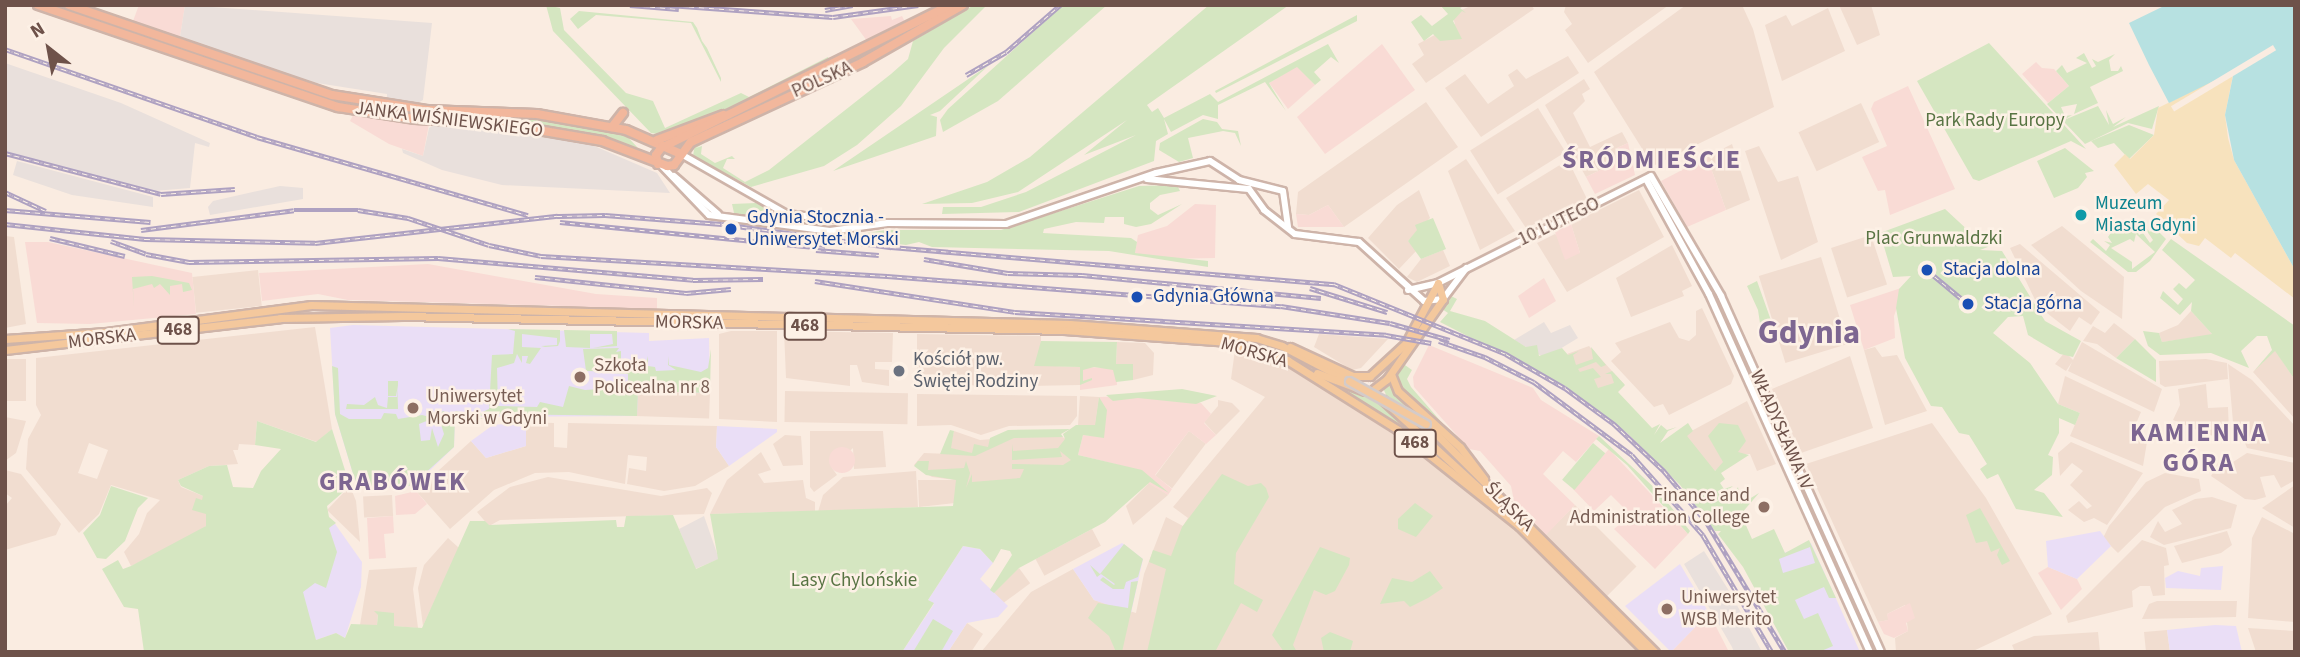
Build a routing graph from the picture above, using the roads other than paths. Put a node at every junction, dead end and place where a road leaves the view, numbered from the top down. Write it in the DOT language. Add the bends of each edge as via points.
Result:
graph roads {
  1 [pos="38,5"];
  2 [pos="69,5"];
  3 [pos="950,5"];
  4 [pos="963,5"];
  5 [pos="623,113"];
  6 [pos="736,113"];
  7 [pos="612,127"];
  8 [pos="657,140"];
  9 [pos="669,147"];
  10 [pos="681,154"];
  11 [pos="660,165"];
  12 [pos="674,165"];
  13 [pos="1180,167"];
  14 [pos="1648,178"];
  15 [pos="1141,179"];
  16 [pos="1182,181"];
  17 [pos="873,223"];
  18 [pos="1288,228"];
  19 [pos="1467,267"];
  20 [pos="1438,283"];
  21 [pos="1408,290"];
  22 [pos="1443,299"];
  23 [pos="1429,301"];
  24 [pos="5,339"];
  25 [pos="1282,346"];
  26 [pos="5,350"];
  27 [pos="1385,366"];
  28 [pos="1300,367"];
  29 [pos="1391,374"];
  30 [pos="1349,381"];
  31 [pos="1365,391"];
  32 [pos="1379,392"];
  33 [pos="1360,403"];
  34 [pos="1492,491"];
  35 [pos="1519,526"];
  36 [pos="1646,652"];
  37 [pos="1656,652"];
  38 [pos="1870,652"];
  39 [pos="1881,652"];
  1 -- 11 [label="highway, JANKA WIŚNIEWSKIEGO" via="338,107 415,119 497,123 602,141"];
  2 -- 7 [label="highway, JANKA WIŚNIEWSKIEGO" via="332,95 414,109 519,112"];
  3 -- 6 [label="highway, POLSKA"];
  4 -- 10 [label="highway, POLSKA" via="863,62 691,142"];
  5 -- 7 [label="highway"];
  6 -- 8 [label="highway"];
  6 -- 9 [label="highway, POLSKA"];
  7 -- 8 [label="highway, JANKA WIŚNIEWSKIEGO"];
  8 -- 9 [label="highway, JANKA WIŚNIEWSKIEGO"];
  9 -- 10 [label="highway, JANKA WIŚNIEWSKIEGO"];
  9 -- 11 [label="highway" via="657,153"];
  9 -- 12 [label="highway"];
  10 -- 12 [label="highway"];
  10 -- 17 [label="main road, JANKA WIŚNIEWSKIEGO" via="766,205 810,220"];
  11 -- 12 [label="highway"];
  11 -- 17 [label="main road, JANKA WIŚNIEWSKIEGO" via="709,215 830,231"];
  13 -- 15 [label="main road, JANKA WIŚNIEWSKIEGO"];
  13 -- 16 [label="main road"];
  13 -- 18 [label="main road, JANKA WIŚNIEWSKIEGO" via="1210,162 1239,180 1283,191"];
  14 -- 19 [label="main road, 10 LUTEGO"];
  14 -- 38 [label="main road, WŁADYSŁAWA IV" via="1709,294"];
  14 -- 39 [label="main road, WŁADYSŁAWA IV" via="1721,296"];
  15 -- 16 [label="main road, JANKA WIŚNIEWSKIEGO"];
  15 -- 17 [label="main road, JANKA WIŚNIEWSKIEGO" via="1006,224"];
  16 -- 18 [label="main road, JANKA WIŚNIEWSKIEGO" via="1249,189 1264,211"];
  18 -- 21 [label="main road" via="1300,236 1359,242"];
  19 -- 20 [label="main road, 10 LUTEGO"];
  19 -- 22 [label="main road"];
  20 -- 21 [label="main road, 10 LUTEGO"];
  20 -- 22 [label="main road"];
  20 -- 23 [label="main road"];
  21 -- 23 [label="main road"];
  22 -- 23 [label="main road"];
  22 -- 29 [label="main road"];
  23 -- 27 [label="main road" via="1406,343"];
  24 -- 25 [label="main road, MORSKA / 468" via="120,331 324,305 1107,325 1246,337"];
  25 -- 27 [label="main road" via="1361,377"];
  25 -- 30 [label="main road, MORSKA / 468"];
  26 -- 28 [label="main road, MORSKA / 468" via="280,318 402,316 1099,332 1226,342"];
  27 -- 32 [label="main road"];
  28 -- 31 [label="main road"];
  28 -- 33 [label="main road, MORSKA / 468"];
  29 -- 32 [label="main road"];
  29 -- 34 [label="main road" via="1398,391 1461,447"];
  30 -- 34 [label="main road, ŚLĄSKA / 468, bridge" via="1426,424"];
  32 -- 35 [label="main road"];
  33 -- 35 [label="main road, ŚLĄSKA / 468"];
  34 -- 37 [label="main road, ŚLĄSKA / 468"];
  35 -- 36 [label="main road, ŚLĄSKA / 468"];
}
